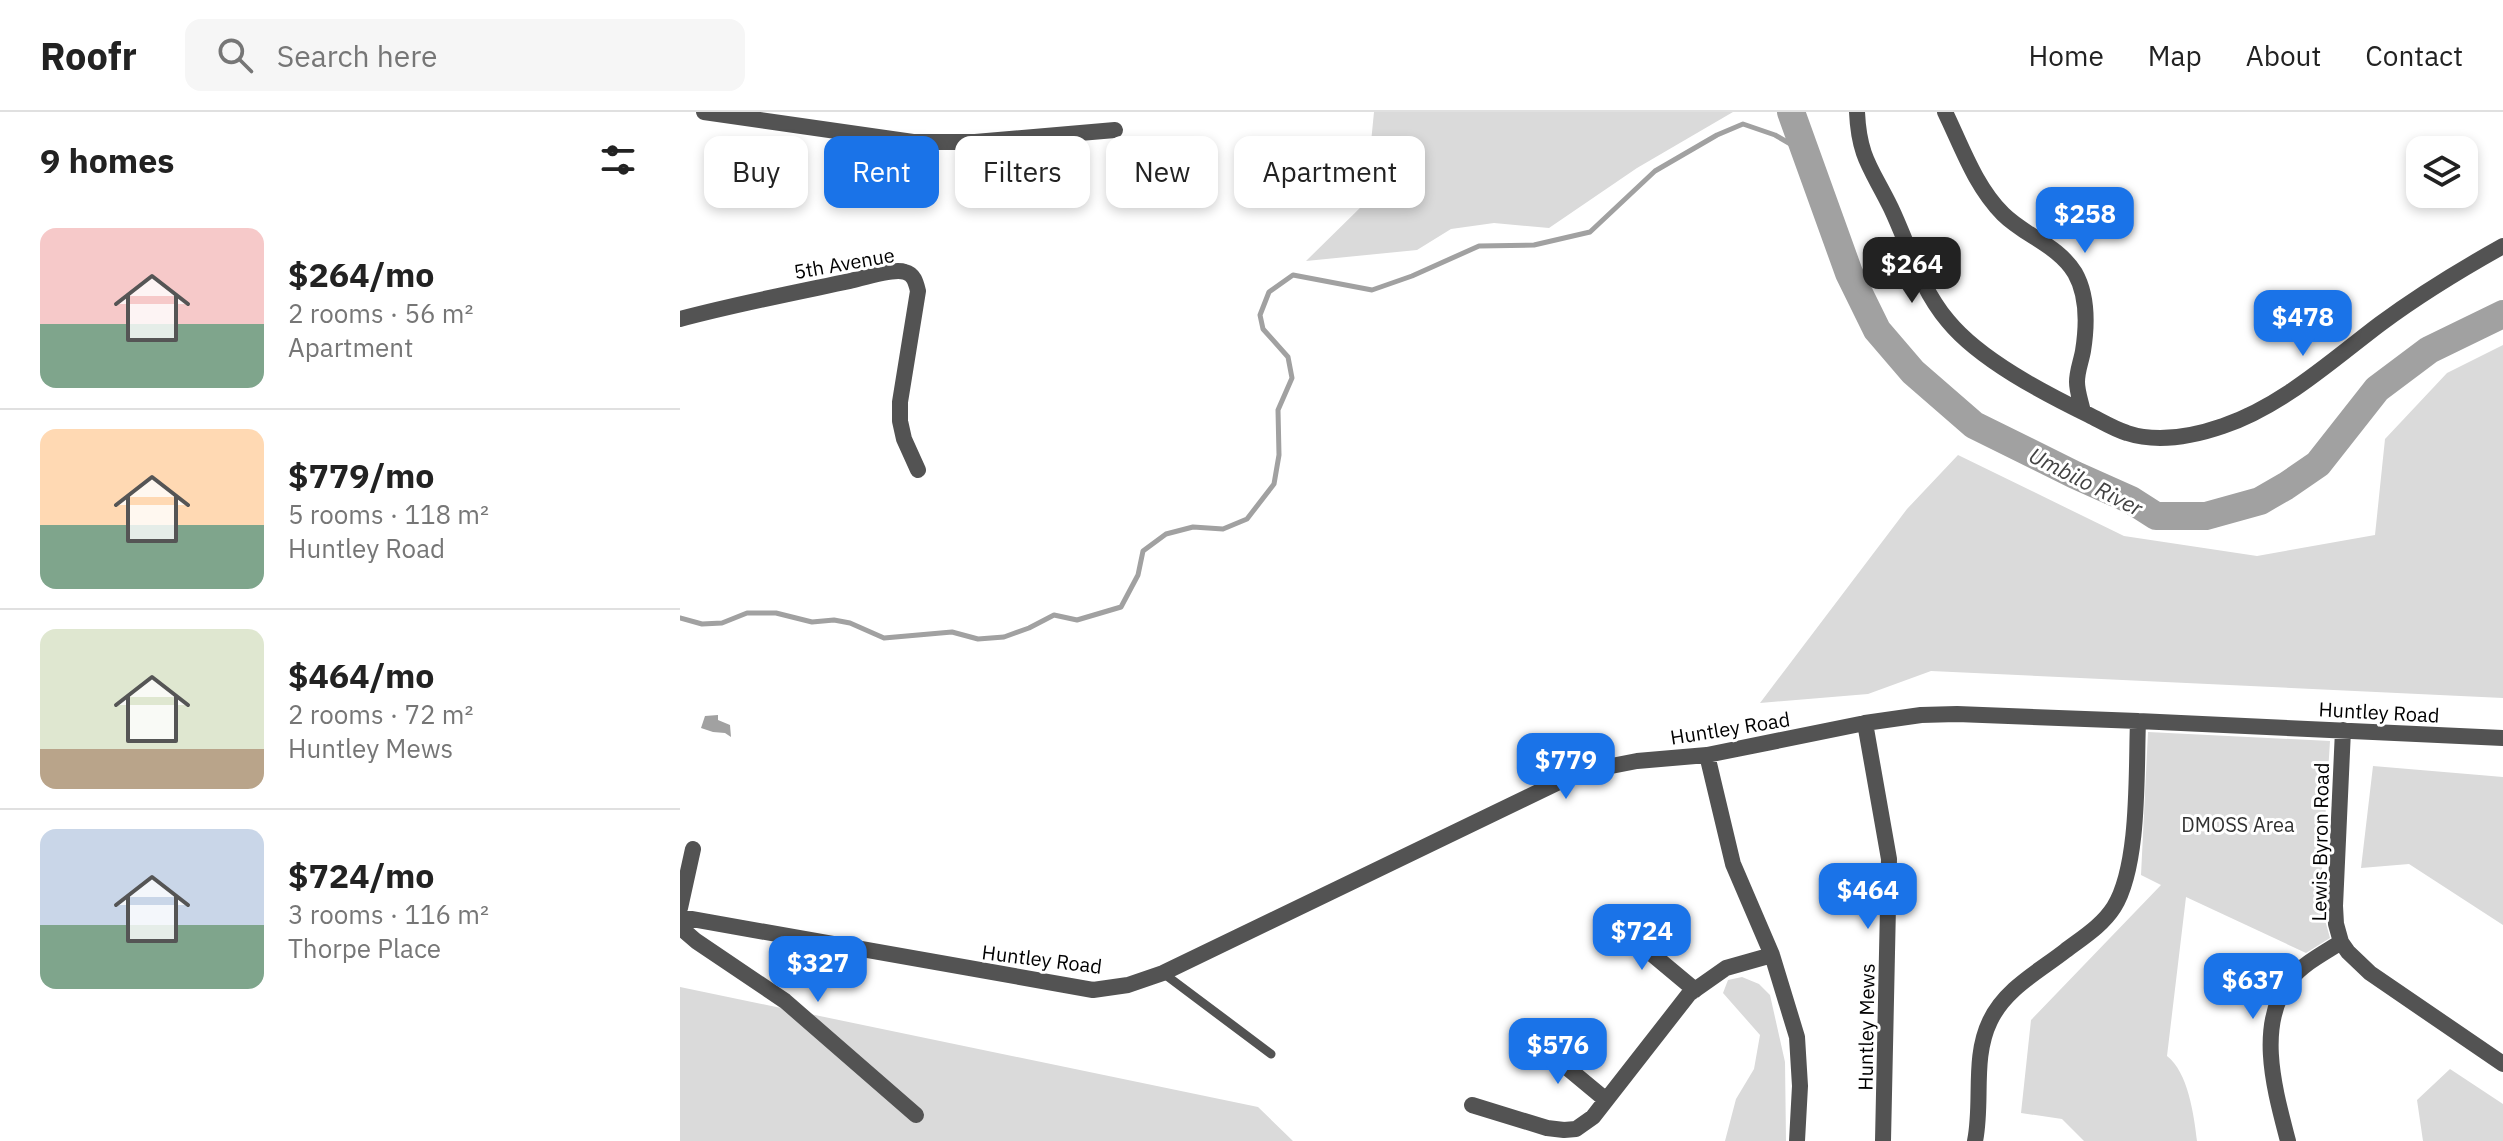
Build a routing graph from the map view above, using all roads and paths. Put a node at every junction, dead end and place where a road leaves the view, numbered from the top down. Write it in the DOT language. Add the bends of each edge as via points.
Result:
graph roads {
  1 [pos="704,112"];
  2 [pos="1857,112"];
  3 [pos="1945,112"];
  4 [pos="1115,130"];
  5 [pos="2503,246"];
  6 [pos="680,319"];
  7 [pos="2083,412"];
  8 [pos="918,470"];
  9 [pos="2138,721"];
  10 [pos="1865,723"];
  11 [pos="2343,730"];
  12 [pos="2503,738"];
  13 [pos="1707,755"];
  14 [pos="693,849"];
  15 [pos="680,908"];
  16 [pos="680,920"];
  17 [pos="1616,924"];
  18 [pos="2341,942"];
  19 [pos="1772,955"];
  20 [pos="1163,973"];
  21 [pos="1695,990"];
  22 [pos="1535,1041"];
  23 [pos="1271,1054"];
  24 [pos="2503,1064"];
  25 [pos="1606,1100"];
  26 [pos="1472,1105"];
  27 [pos="916,1115"];
  28 [pos="1797,1141"];
  29 [pos="1883,1141"];
  30 [pos="1975,1141"];
  31 [pos="2288,1141"];
  1 -- 4 [label="street" via="913,142"];
  2 -- 7 [label="street" via="1869,169 1925,289 1949,322 1985,354"];
  3 -- 7 [label="street" via="1989,197 2075,273 2086,314 2077,382"];
  5 -- 7 [label="street" via="2452,274 2295,389 2247,417 2162,438 2127,434"];
  6 -- 8 [label="street, 5th Avenue" via="908,272 918,291 900,421"];
  9 -- 10 [label="street, Huntley Road" via="1957,714"];
  9 -- 11 [label="street, Huntley Road"];
  9 -- 30 [label="street" via="2132,845 2122,890 2103,921 1996,1009 1983,1037"];
  10 -- 13 [label="street, Huntley Road"];
  10 -- 29 [label="street, Huntley Mews" via="1889,859"];
  11 -- 12 [label="street, Huntley Road"];
  11 -- 18 [label="street, Lewis Byron Road" via="2335,906"];
  13 -- 19 [label="street" via="1733,864"];
  13 -- 20 [label="street, Huntley Road" via="1637,761 1563,780"];
  14 -- 15 [label="street"];
  16 -- 20 [label="street, Huntley Road" via="1093,990"];
  16 -- 27 [label="street" via="681,928 696,941 785,1001"];
  17 -- 21 [label="street"];
  18 -- 24 [label="street, Lewis Byron Road" via="2370,973"];
  18 -- 31 [label="street" via="2292,978 2275,1011 2272,1074"];
  19 -- 21 [label="street" via="1726,968"];
  19 -- 28 [label="street" via="1797,1037"];
  20 -- 23 [label="lane"];
  21 -- 25 [label="street"];
  22 -- 25 [label="street"];
  25 -- 26 [label="street" via="1586,1124 1564,1130"];
}
